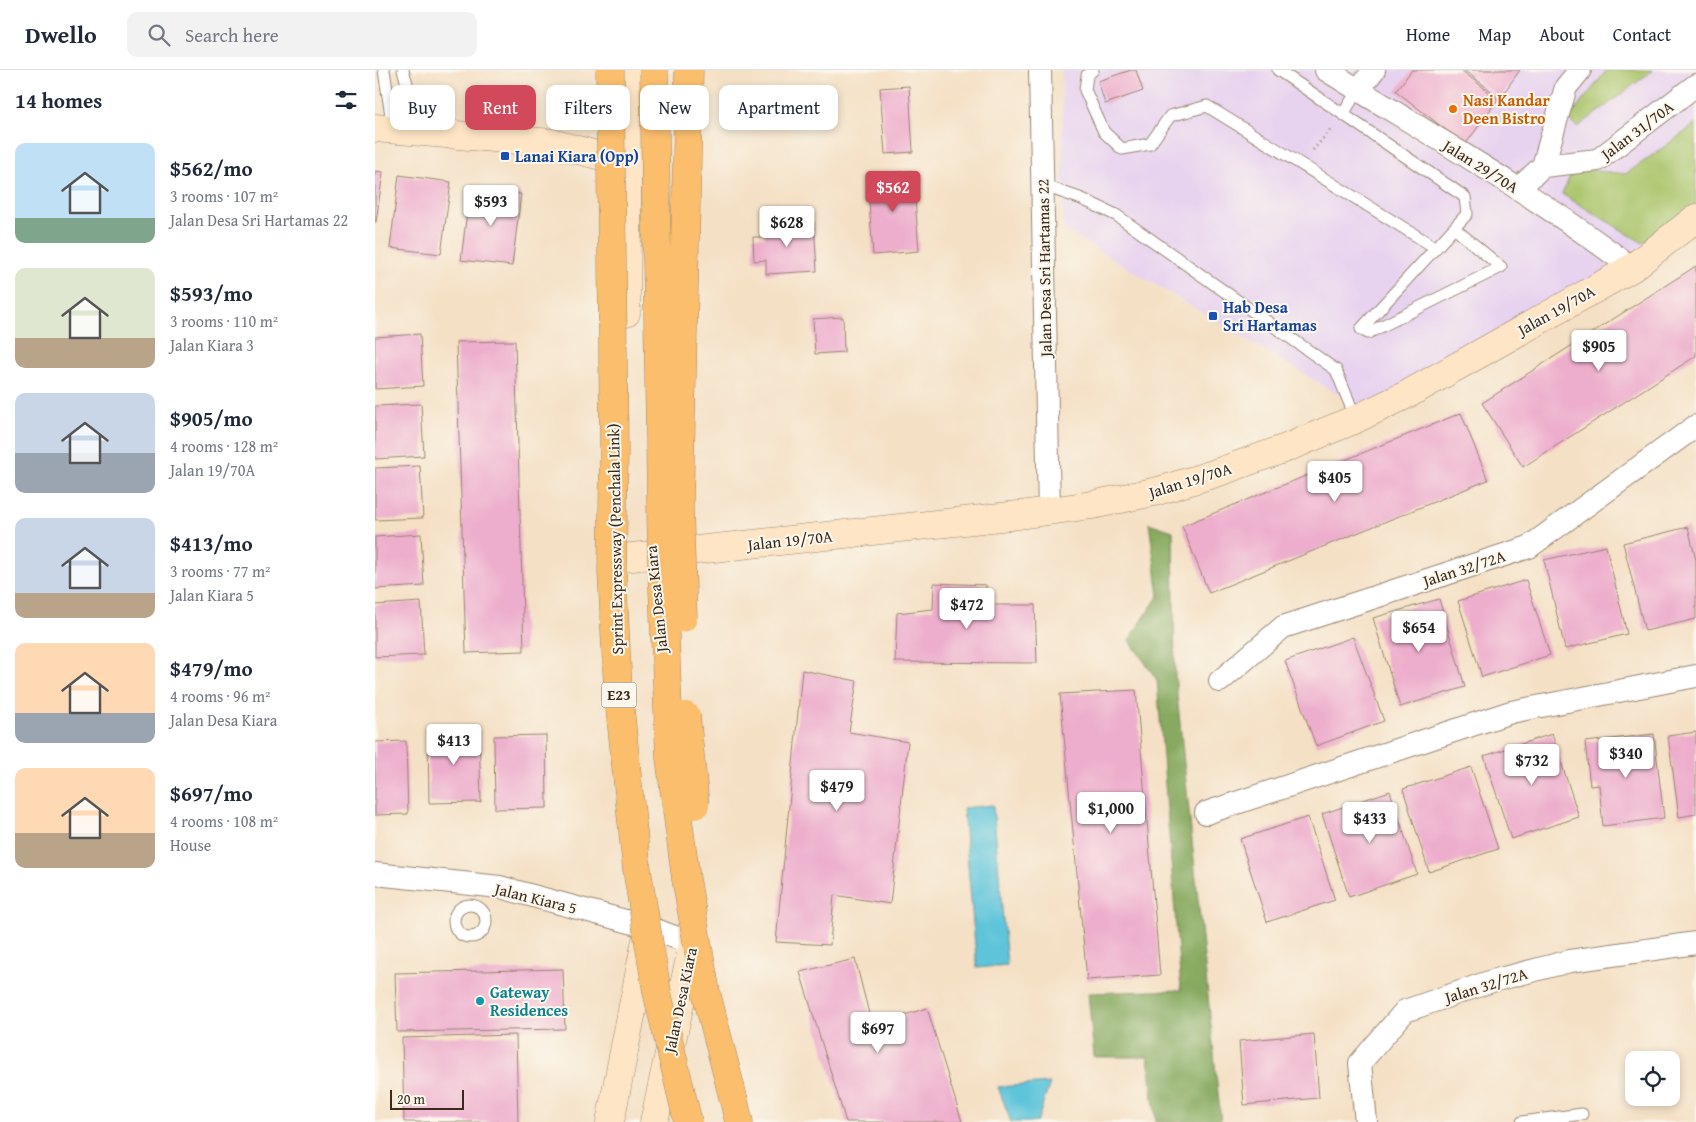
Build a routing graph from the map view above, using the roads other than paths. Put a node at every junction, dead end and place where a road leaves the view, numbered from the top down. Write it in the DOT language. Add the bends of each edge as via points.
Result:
graph roads {
  1 [pos="384,70"];
  2 [pos="403,70"];
  3 [pos="610,70"];
  4 [pos="629,70"];
  5 [pos="653,70"];
  6 [pos="689,70"];
  7 [pos="1040,70"];
  8 [pos="1278,70"];
  9 [pos="1326,70"];
  10 [pos="1373,70"];
  11 [pos="1580,70"];
  12 [pos="1089,72"];
  13 [pos="1696,85"];
  14 [pos="1358,90"];
  15 [pos="1343,114"];
  16 [pos="384,129"];
  17 [pos="421,132"];
  18 [pos="639,133"];
  19 [pos="552,142"];
  20 [pos="639,163"];
  21 [pos="1543,166"];
  22 [pos="1042,185"];
  23 [pos="1518,189"];
  24 [pos="1696,218"];
  25 [pos="1454,228"];
  26 [pos="1436,248"];
  27 [pos="1632,268"];
  28 [pos="1356,420"];
  29 [pos="1696,426"];
  30 [pos="1047,466"];
  31 [pos="1049,511"];
  32 [pos="1019,515"];
  33 [pos="650,555"];
  34 [pos="623,558"];
  35 [pos="1696,676"];
  36 [pos="1220,681"];
  37 [pos="1206,814"];
  38 [pos="375,874"];
  39 [pos="648,928"];
  40 [pos="1696,943"];
  41 [pos="693,944"];
  42 [pos="737,1112"];
  43 [pos="1582,1114"];
  44 [pos="610,1122"];
  45 [pos="654,1122"];
  46 [pos="688,1122"];
  47 [pos="1366,1122"];
  48 [pos="1522,1122"];
  1 -- 16 [label="lane"];
  2 -- 17 [label="lane"];
  3 -- 46 [label="highway, Sprint Expressway (Penchala Link) / E23, bridge" via="612,571 618,690 639,880 657,992"];
  4 -- 18 [label="main road, Jalan Desa Kiara"];
  5 -- 18 [label="main road, Jalan Desa Kiara"];
  5 -- 42 [label="highway, bridge" via="662,566 670,758 686,879 706,992"];
  6 -- 42 [label="highway, bridge" via="679,507 687,729 706,915"];
  7 -- 22 [label="street, Jalan Desa Sri Hartamas 22"];
  8 -- 15 [label="lane"];
  9 -- 14 [label="street, Jalan 29/70A"];
  10 -- 14 [label="street"];
  11 -- 21 [label="street" via="1566,87"];
  12 -- 26 [label="lane" via="1085,90 1104,132 1122,149 1150,144 1170,116 1207,106"];
  13 -- 21 [label="street, Jalan 31/70A" via="1598,160"];
  14 -- 15 [label="lane"];
  14 -- 23 [label="street, Jalan 29/70A"];
  15 -- 25 [label="lane" via="1465,197 1467,214"];
  16 -- 17 [label="main road"];
  17 -- 19 [label="main road"];
  18 -- 19 [label="main road"];
  18 -- 20 [label="main road, Jalan Desa Kiara"];
  19 -- 20 [label="main road"];
  20 -- 33 [label="main road, Jalan Desa Kiara"];
  20 -- 34 [label="main road, Jalan Desa Kiara"];
  21 -- 23 [label="street"];
  22 -- 28 [label="lane" via="1116,214 1336,370"];
  22 -- 30 [label="street, Jalan Desa Sri Hartamas 22"];
  23 -- 27 [label="street, Jalan 29/70A" via="1585,232"];
  24 -- 27 [label="main road, Jalan 19/70A"];
  25 -- 26 [label="lane"];
  25 -- 26 [label="lane" via="1501,267 1369,333 1361,329"];
  27 -- 28 [label="main road, Jalan 19/70A"];
  28 -- 31 [label="main road, Jalan 19/70A" via="1216,474 1158,491"];
  29 -- 36 [label="street, Jalan 32/72A" via="1529,547 1283,627"];
  30 -- 31 [label="street, Jalan Desa Sri Hartamas 22"];
  30 -- 32 [label="street, Jalan Desa Sri Hartamas 22" via="1040,496"];
  31 -- 32 [label="main road, Jalan 19/70A"];
  32 -- 33 [label="main road, Jalan 19/70A"];
  33 -- 34 [label="main road, Jalan 19/70A"];
  33 -- 41 [label="main road, Jalan Desa Kiara" via="691,870"];
  34 -- 39 [label="main road, Jalan Desa Kiara"];
  35 -- 37 [label="street" via="1511,712"];
  38 -- 39 [label="street, Jalan Kiara 5" via="471,894 500,887"];
  39 -- 41 [label="street, Jalan Kiara 5"];
  39 -- 44 [label="main road, Jalan Desa Kiara"];
  40 -- 47 [label="street, Jalan 32/72A" via="1570,961 1492,981 1405,1011 1360,1063"];
  41 -- 45 [label="main road, Jalan Desa Kiara"];
  43 -- 48 [label="lane"];
}
